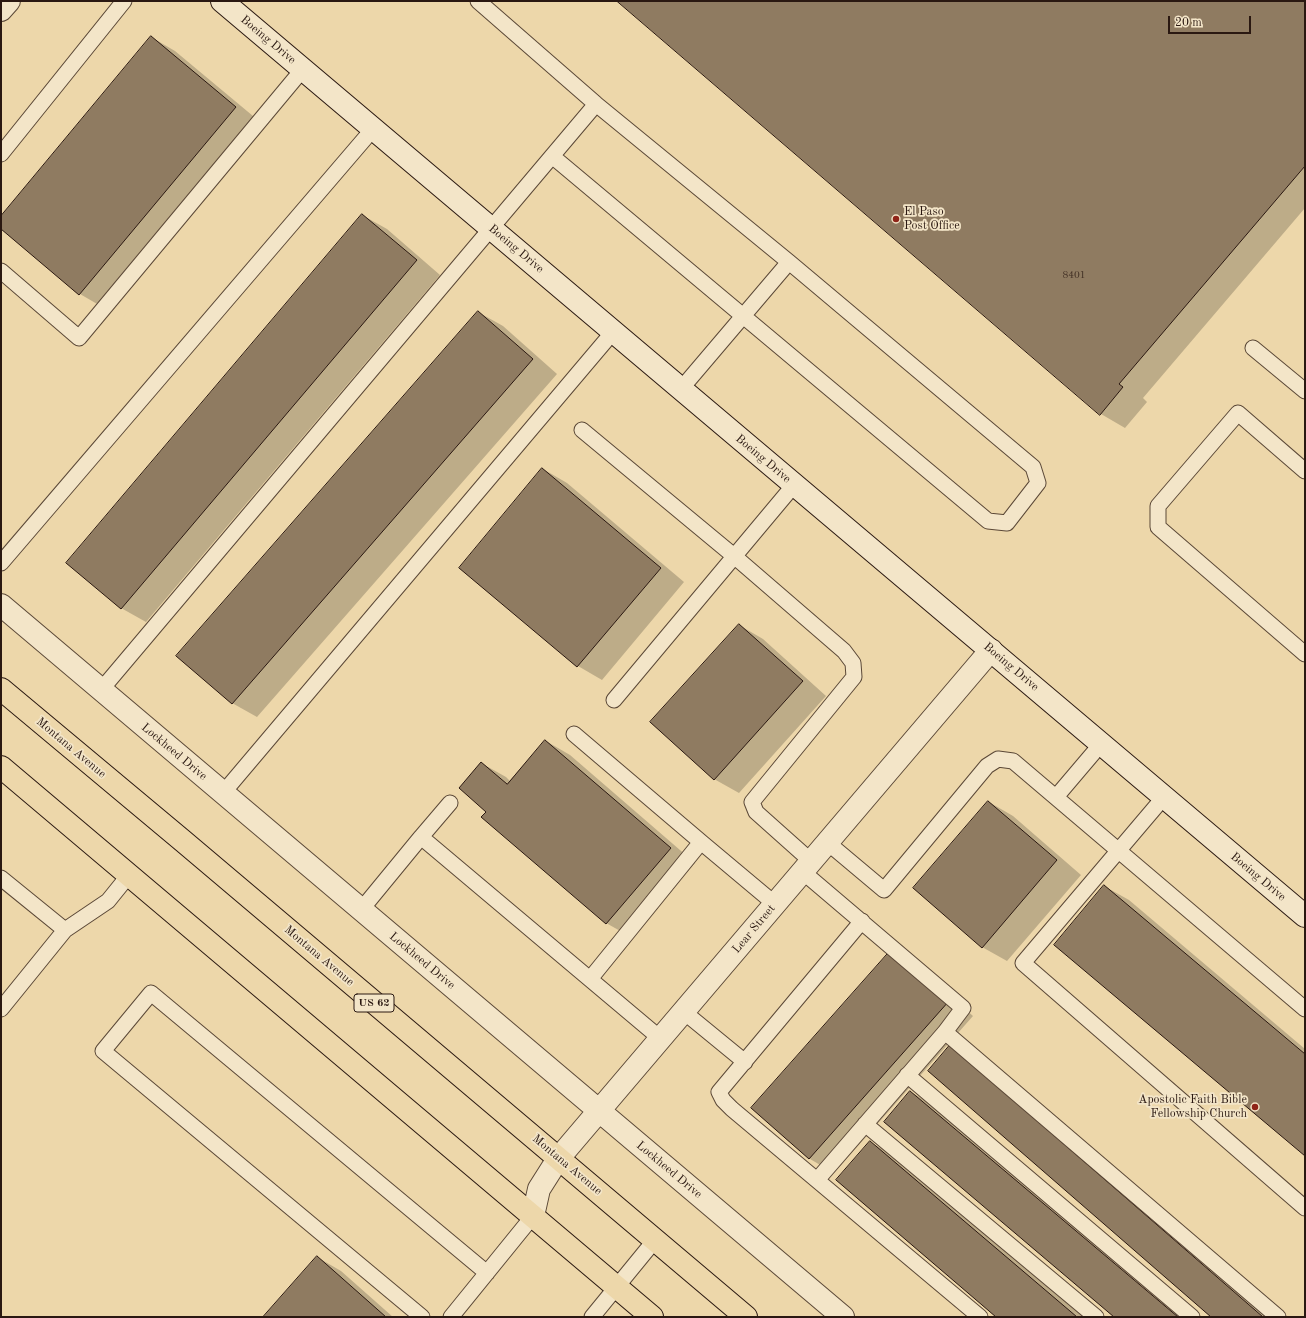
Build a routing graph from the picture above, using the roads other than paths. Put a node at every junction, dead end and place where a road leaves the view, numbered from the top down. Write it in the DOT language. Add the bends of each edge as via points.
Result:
graph roads {
  1 [pos="8,1"];
  2 [pos="124,1"];
  3 [pos="222,1"];
  4 [pos="478,1"];
  5 [pos="1,10"];
  6 [pos="303,69"];
  7 [pos="596,104"];
  8 [pos="373,129"];
  9 [pos="1,154"];
  10 [pos="552,156"];
  11 [pos="491,228"];
  12 [pos="789,262"];
  13 [pos="1,271"];
  14 [pos="743,316"];
  15 [pos="613,332"];
  16 [pos="1253,348"];
  17 [pos="682,390"];
  18 [pos="1305,392"];
  19 [pos="582,430"];
  20 [pos="1305,471"];
  21 [pos="794,485"];
  22 [pos="734,556"];
  23 [pos="1,563"];
  24 [pos="1,605"];
  25 [pos="991,650"];
  26 [pos="1305,654"];
  27 [pos="1,690"];
  28 [pos="101,690"];
  29 [pos="614,700"];
  30 [pos="574,734"];
  31 [pos="1101,744"];
  32 [pos="1,767"];
  33 [pos="223,793"];
  34 [pos="1056,797"];
  35 [pos="1164,797"];
  36 [pos="450,803"];
  37 [pos="421,837"];
  38 [pos="701,842"];
  39 [pos="828,843"];
  40 [pos="1118,851"];
  41 [pos="807,867"];
  42 [pos="130,875"];
  43 [pos="1,878"];
  44 [pos="775,904"];
  45 [pos="361,910"];
  46 [pos="1305,916"];
  47 [pos="862,921"];
  48 [pos="65,930"];
  49 [pos="590,979"];
  50 [pos="1305,1009"];
  51 [pos="1,1010"];
  52 [pos="684,1012"];
  53 [pos="945,1032"];
  54 [pos="661,1039"];
  55 [pos="744,1062"];
  56 [pos="907,1075"];
  57 [pos="599,1111"];
  58 [pos="865,1124"];
  59 [pos="558,1159"];
  60 [pos="817,1180"];
  61 [pos="1305,1208"];
  62 [pos="533,1216"];
  63 [pos="655,1240"];
  64 [pos="487,1273"];
  65 [pos="616,1287"];
  66 [pos="422,1317"];
  67 [pos="451,1317"];
  68 [pos="592,1317"];
  69 [pos="652,1317"];
  70 [pos="746,1317"];
  71 [pos="843,1317"];
  72 [pos="980,1317"];
  73 [pos="1096,1317"];
  74 [pos="1192,1317"];
  75 [pos="1278,1317"];
  1 -- 5 [label="street"];
  2 -- 9 [label="lane"];
  3 -- 6 [label="street, Boeing Drive"];
  4 -- 7 [label="lane"];
  6 -- 8 [label="street, Boeing Drive"];
  6 -- 13 [label="lane" via="79,338"];
  7 -- 10 [label="lane"];
  7 -- 12 [label="lane"];
  8 -- 11 [label="street, Boeing Drive"];
  8 -- 23 [label="lane"];
  10 -- 11 [label="lane"];
  10 -- 14 [label="lane"];
  11 -- 15 [label="street, Boeing Drive"];
  11 -- 28 [label="lane"];
  12 -- 14 [label="lane"];
  12 -- 14 [label="lane" via="1033,467 1038,483 1008,523 988,521"];
  14 -- 17 [label="lane"];
  15 -- 17 [label="street, Boeing Drive"];
  15 -- 33 [label="lane"];
  16 -- 18 [label="lane"];
  17 -- 21 [label="street, Boeing Drive"];
  19 -- 22 [label="lane"];
  20 -- 26 [label="lane" via="1238,413 1158,506 1158,527"];
  21 -- 22 [label="lane"];
  21 -- 25 [label="street, Boeing Drive"];
  22 -- 29 [label="lane"];
  22 -- 41 [label="lane" via="844,651 853,663 854,677 752,802 756,812"];
  24 -- 28 [label="street, Lockheed Drive"];
  25 -- 31 [label="street, Boeing Drive"];
  25 -- 39 [label="street, Lear Street"];
  27 -- 59 [label="highway, Montana Avenue / US 62"];
  28 -- 33 [label="street, Lockheed Drive"];
  30 -- 38 [label="lane"];
  31 -- 34 [label="lane"];
  31 -- 35 [label="street, Boeing Drive"];
  32 -- 42 [label="highway"];
  33 -- 45 [label="street, Lockheed Drive"];
  34 -- 39 [label="lane" via="1014,761 998,759 987,766 884,890"];
  34 -- 40 [label="lane"];
  35 -- 40 [label="lane"];
  35 -- 46 [label="street, Boeing Drive"];
  36 -- 37 [label="lane"];
  37 -- 45 [label="lane"];
  37 -- 49 [label="lane"];
  38 -- 44 [label="lane"];
  38 -- 49 [label="lane"];
  39 -- 41 [label="street, Lear Street"];
  40 -- 50 [label="lane"];
  40 -- 61 [label="lane" via="1023,963"];
  41 -- 44 [label="street, Lear Street"];
  41 -- 47 [label="lane"];
  42 -- 48 [label="lane" via="108,901"];
  42 -- 62 [label="highway"];
  43 -- 48 [label="lane"];
  44 -- 52 [label="street, Lear Street"];
  45 -- 57 [label="street, Lockheed Drive"];
  47 -- 53 [label="lane" via="963,1008"];
  47 -- 55 [label="lane"];
  48 -- 51 [label="lane"];
  49 -- 54 [label="lane"];
  52 -- 54 [label="street, Lear Street"];
  52 -- 55 [label="lane"];
  53 -- 56 [label="lane"];
  53 -- 75 [label="lane"];
  54 -- 57 [label="street, Lear Street"];
  55 -- 60 [label="lane" via="719,1092 723,1100"];
  56 -- 58 [label="lane"];
  56 -- 74 [label="lane"];
  57 -- 59 [label="street, Lear Street"];
  57 -- 71 [label="street, Lockheed Drive"];
  58 -- 60 [label="lane"];
  58 -- 73 [label="lane"];
  59 -- 62 [label="street, Lear Street" via="539,1189"];
  59 -- 63 [label="highway, Montana Avenue / US 62"];
  60 -- 72 [label="lane"];
  62 -- 64 [label="lane"];
  62 -- 65 [label="highway"];
  63 -- 65 [label="lane"];
  63 -- 70 [label="highway, Montana Avenue / US 62"];
  64 -- 66 [label="lane" via="151,992 103,1052"];
  64 -- 67 [label="lane"];
  65 -- 68 [label="lane"];
  65 -- 69 [label="highway"];
}
